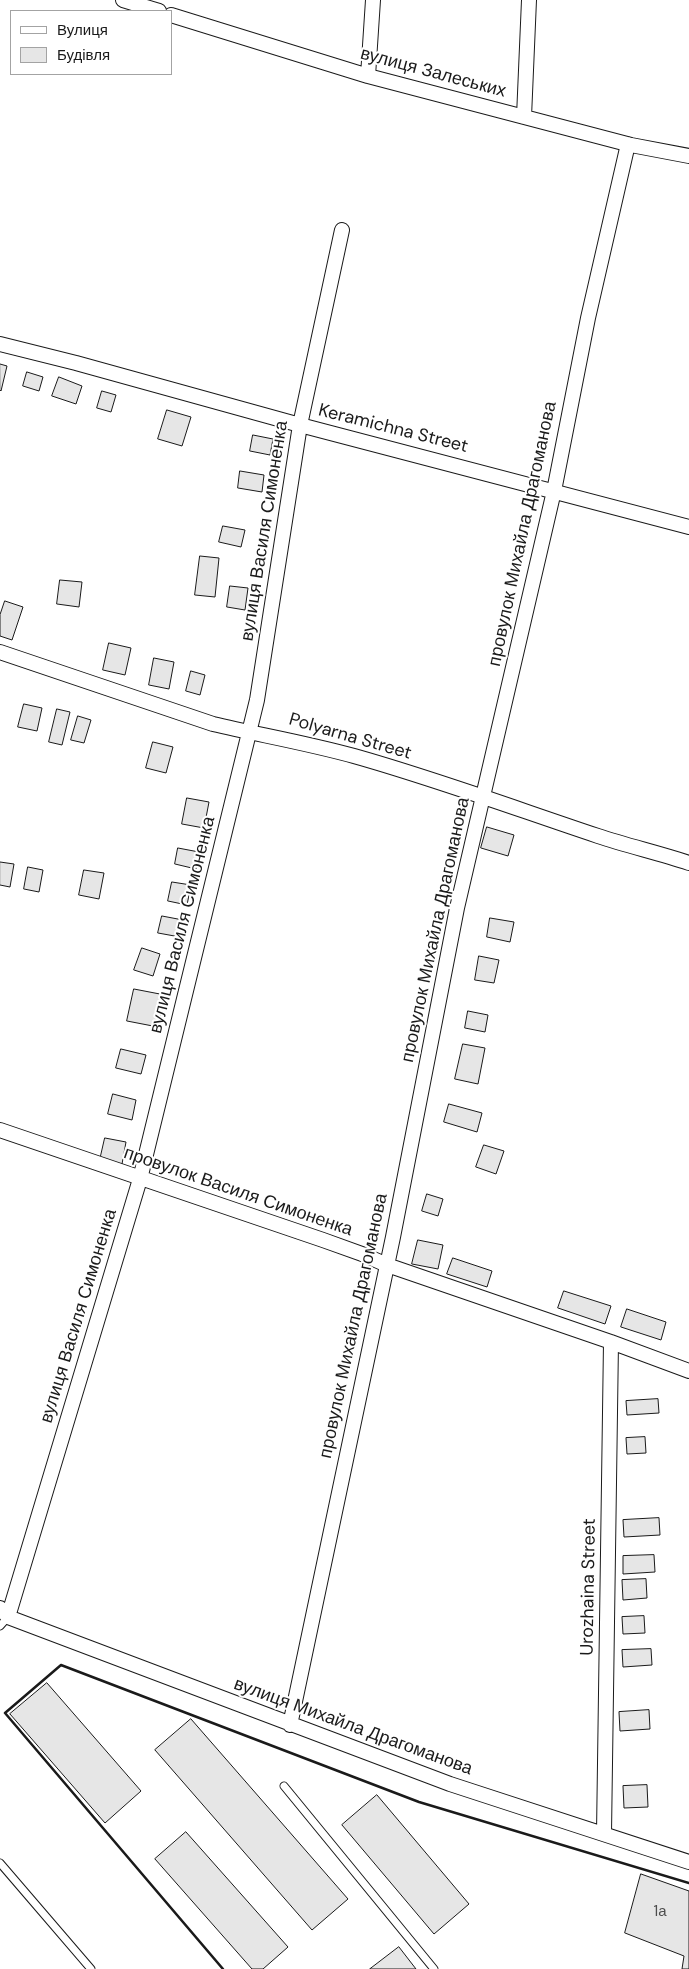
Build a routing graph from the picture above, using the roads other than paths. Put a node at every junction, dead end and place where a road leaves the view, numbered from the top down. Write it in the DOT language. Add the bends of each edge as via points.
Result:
graph roads {
  1 [pos="123,0"];
  2 [pos="372,0"];
  3 [pos="529,0"];
  4 [pos="156,10"];
  5 [pos="172,15"];
  6 [pos="368,76"];
  7 [pos="524,117"];
  8 [pos="628,144"];
  9 [pos="689,156"];
  10 [pos="342,230"];
  11 [pos="0,344"];
  12 [pos="300,425"];
  13 [pos="554,490"];
  14 [pos="689,527"];
  15 [pos="0,652"];
  16 [pos="249,732"];
  17 [pos="484,797"];
  18 [pos="689,864"];
  19 [pos="0,1130"];
  20 [pos="140,1178"];
  21 [pos="387,1265"];
  22 [pos="611,1342"];
  23 [pos="689,1371"];
  24 [pos="3,1617"];
  25 [pos="290,1725"];
  26 [pos="284,1786"];
  27 [pos="604,1833"];
  28 [pos="689,1862"];
  29 [pos="0,1863"];
  30 [pos="91,1969"];
  31 [pos="434,1969"];
  1 -- 4 [label="street"];
  2 -- 6 [label="street"];
  3 -- 7 [label="street"];
  5 -- 6 [label="street, вулиця Залеських"];
  6 -- 7 [label="street, вулиця Залеських"];
  7 -- 8 [label="street, вулиця Залеських"];
  8 -- 9 [label="street, вулиця Залеських"];
  8 -- 13 [label="street, провулок Михайла Драгоманова" via="588,318"];
  10 -- 12 [label="street, вулиця Василя Симоненка"];
  11 -- 12 [label="street, Keramichna Street"];
  12 -- 13 [label="street, Keramichna Street"];
  12 -- 16 [label="street, вулиця Василя Симоненка" via="271,616"];
  13 -- 14 [label="street, Keramichna Street"];
  13 -- 17 [label="street, провулок Михайла Драгоманова"];
  15 -- 16 [label="street, Polyarna Street" via="164,708"];
  16 -- 17 [label="street, Polyarna Street" via="354,756"];
  16 -- 20 [label="street, вулиця Василя Симоненка"];
  17 -- 18 [label="street, Polyarna Street"];
  17 -- 21 [label="street, провулок Михайла Драгоманова" via="457,908"];
  19 -- 20 [label="street, провулок Василя Симоненка"];
  20 -- 21 [label="street, провулок Василя Симоненка"];
  20 -- 24 [label="street, вулиця Василя Симоненка"];
  21 -- 22 [label="street, провулок Василя Симоненка"];
  21 -- 25 [label="street, провулок Михайла Драгоманова"];
  22 -- 23 [label="street, провулок Василя Симоненка"];
  22 -- 27 [label="street, Urozhaina Street"];
  24 -- 25 [label="street, вулиця Михайла Драгоманова"];
  25 -- 27 [label="street, вулиця Михайла Драгоманова" via="450,1784"];
  26 -- 31 [label="lane"];
  27 -- 28 [label="street, вулиця Михайла Драгоманова"];
  29 -- 30 [label="lane"];
}
